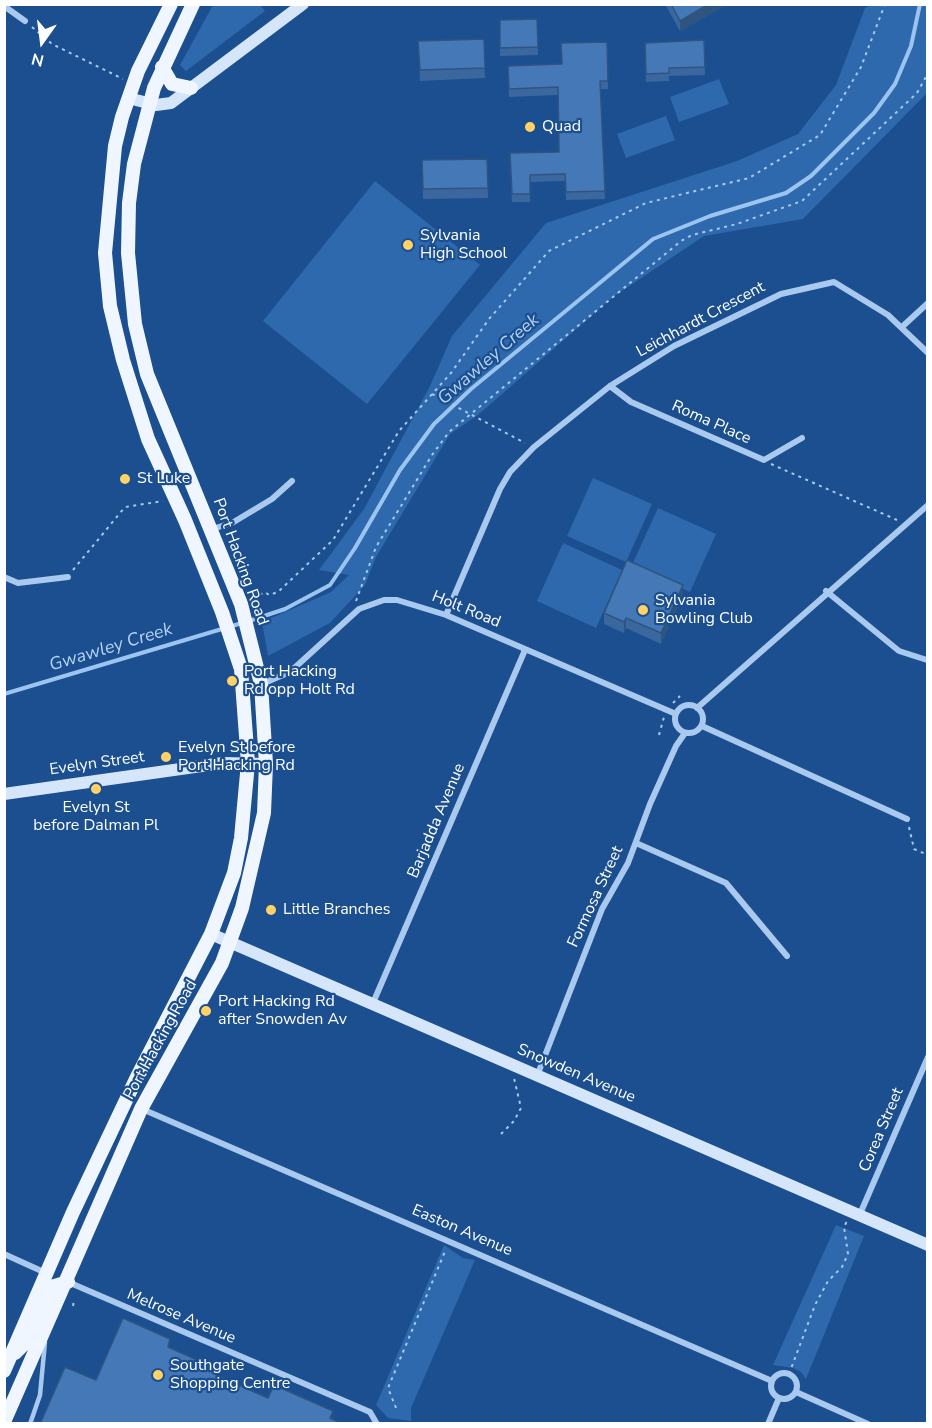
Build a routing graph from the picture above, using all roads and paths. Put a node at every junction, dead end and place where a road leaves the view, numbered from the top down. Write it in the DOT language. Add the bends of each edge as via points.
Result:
graph roads {
  1 [pos="171,4"];
  2 [pos="193,4"];
  3 [pos="303,4"];
  4 [pos="885,4"];
  5 [pos="4,6"];
  6 [pos="26,21"];
  7 [pos="162,67"];
  8 [pos="927,73"];
  9 [pos="125,80"];
  10 [pos="191,88"];
  11 [pos="128,98"];
  12 [pos="148,104"];
  13 [pos="927,303"];
  14 [pos="903,326"];
  15 [pos="927,353"];
  16 [pos="610,386"];
  17 [pos="432,394"];
  18 [pos="470,416"];
  19 [pos="802,438"];
  20 [pos="534,447"];
  21 [pos="764,460"];
  22 [pos="292,481"];
  23 [pos="175,499"];
  24 [pos="927,505"];
  25 [pos="921,510"];
  26 [pos="927,514"];
  27 [pos="905,524"];
  28 [pos="212,529"];
  29 [pos="4,577"];
  30 [pos="68,577"];
  31 [pos="826,591"];
  32 [pos="247,601"];
  33 [pos="351,615"];
  34 [pos="446,615"];
  35 [pos="525,650"];
  36 [pos="927,660"];
  37 [pos="261,684"];
  38 [pos="697,708"];
  39 [pos="676,714"];
  40 [pos="702,726"];
  41 [pos="685,733"];
  42 [pos="248,763"];
  43 [pos="266,764"];
  44 [pos="4,794"];
  45 [pos="907,819"];
  46 [pos="636,843"];
  47 [pos="927,855"];
  48 [pos="211,934"];
  49 [pos="230,942"];
  50 [pos="787,956"];
  51 [pos="373,1003"];
  52 [pos="927,1057"];
  53 [pos="513,1065"];
  54 [pos="537,1076"];
  55 [pos="141,1109"];
  56 [pos="501,1134"];
  57 [pos="73,1212"];
  58 [pos="855,1212"];
  59 [pos="450,1241"];
  60 [pos="927,1245"];
  61 [pos="4,1254"];
  62 [pos="47,1274"];
  63 [pos="68,1282"];
  64 [pos="74,1301"];
  65 [pos="73,1306"];
  66 [pos="44,1330"];
  67 [pos="11,1357"];
  68 [pos="4,1371"];
  69 [pos="789,1374"];
  70 [pos="772,1381"];
  71 [pos="796,1392"];
  72 [pos="779,1398"];
  73 [pos="396,1408"];
  74 [pos="4,1422"];
  75 [pos="30,1424"];
  76 [pos="377,1424"];
  77 [pos="768,1424"];
  78 [pos="868,1424"];
  1 -- 11 [label="main road, Port Hacking Road"];
  2 -- 7 [label="main road, Port Hacking Road"];
  3 -- 10 [label="street"];
  4 -- 17 [label="path" via="861,68 820,135 749,178 646,203 549,251 489,319"];
  5 -- 6 [label="street"];
  6 -- 9 [label="path" via="52,44"];
  7 -- 10 [label="main road" via="172,84"];
  7 -- 12 [label="main road, Port Hacking Road"];
  8 -- 18 [label="path" via="917,93 802,201 681,241"];
  10 -- 12 [label="street" via="167,104"];
  11 -- 12 [label="street"];
  11 -- 23 [label="main road, Port Hacking Road" via="116,146 107,221 105,253 110,306 148,439"];
  12 -- 28 [label="main road, Port Hacking Road" via="129,203 128,253 135,324 147,374"];
  13 -- 14 [label="street"];
  14 -- 15 [label="street, Leichhardt Crescent"];
  14 -- 16 [label="street, Leichhardt Crescent" via="834,282 781,294 674,346"];
  16 -- 20 [label="street, Leichhardt Crescent"];
  16 -- 21 [label="street, Roma Place" via="631,402"];
  17 -- 18 [label="path"];
  17 -- 32 [label="path" via="399,431 333,540 278,592 265,592"];
  18 -- 20 [label="path"];
  18 -- 33 [label="path" via="449,432 432,455 376,547"];
  19 -- 21 [label="street, Roma Place"];
  20 -- 34 [label="street, Leichhardt Crescent" via="500,489"];
  21 -- 27 [label="path"];
  22 -- 28 [label="street" via="272,499 232,523"];
  23 -- 30 [label="path" via="124,507"];
  23 -- 42 [label="main road, Port Hacking Road" via="237,654"];
  24 -- 25 [label="street"];
  25 -- 26 [label="street"];
  25 -- 27 [label="street"];
  27 -- 31 [label="street"];
  28 -- 32 [label="main road, Port Hacking Road"];
  29 -- 30 [label="street" via="18,584"];
  31 -- 36 [label="street" via="899,651"];
  31 -- 38 [label="street"];
  32 -- 37 [label="main road, Port Hacking Road"];
  33 -- 34 [label="street, Holt Road" via="369,604 397,600"];
  33 -- 37 [label="street, Holt Road" via="311,656 290,672"];
  34 -- 35 [label="street, Holt Road"];
  35 -- 39 [label="street, Holt Road"];
  35 -- 51 [label="street, Barjadda Avenue"];
  37 -- 43 [label="main road, Port Hacking Road"];
  38 -- 39 [label="street" via="685,706"];
  38 -- 40 [label="street" via="703,718"];
  39 -- 41 [label="street" via="677,725"];
  40 -- 41 [label="street"];
  40 -- 45 [label="street"];
  41 -- 46 [label="street, Formosa Street" via="654,794"];
  42 -- 43 [label="street, Evelyn Street"];
  42 -- 44 [label="street, Evelyn Street"];
  42 -- 48 [label="main road, Port Hacking Road" via="234,873"];
  43 -- 49 [label="main road, Port Hacking Road" via="258,845"];
  45 -- 47 [label="path" via="914,849"];
  46 -- 50 [label="street" via="726,883"];
  46 -- 54 [label="street, Formosa Street" via="602,909"];
  48 -- 49 [label="street, Snowden Avenue"];
  48 -- 57 [label="main road, Port Hacking Road" via="184,992 143,1063"];
  49 -- 51 [label="street, Snowden Avenue"];
  49 -- 55 [label="main road, Port Hacking Road" via="213,982"];
  51 -- 53 [label="street, Snowden Avenue"];
  52 -- 58 [label="street, Corea Street"];
  53 -- 54 [label="street, Snowden Avenue"];
  53 -- 56 [label="path" via="521,1108"];
  54 -- 58 [label="street, Snowden Avenue"];
  55 -- 59 [label="street, Easton Avenue"];
  55 -- 63 [label="main road, Port Hacking Road"];
  57 -- 62 [label="main road, Port Hacking Road"];
  57 -- 63 [label="main road" via="72,1232 60,1263 60,1273"];
  58 -- 60 [label="street, Snowden Avenue"];
  58 -- 69 [label="path" via="844,1227 848,1254 815,1305"];
  59 -- 70 [label="street, Easton Avenue"];
  59 -- 73 [label="path" via="388,1388"];
  61 -- 62 [label="street"];
  62 -- 67 [label="main road, Port Hacking Road"];
  63 -- 66 [label="main road, Port Hacking Road"];
  63 -- 67 [label="main road" via="51,1287 29,1339"];
  63 -- 76 [label="street, Melrose Avenue" via="370,1413"];
  64 -- 65 [label="path"];
  66 -- 74 [label="main road, Port Hacking Road"];
  66 -- 75 [label="lane" via="40,1395"];
  67 -- 68 [label="main road, Port Hacking Road"];
  69 -- 70 [label="street" via="781,1373"];
  69 -- 71 [label="street" via="796,1381"];
  70 -- 72 [label="street" via="771,1389"];
  71 -- 72 [label="street" via="787,1399"];
  71 -- 78 [label="street"];
  72 -- 77 [label="street"];
}
